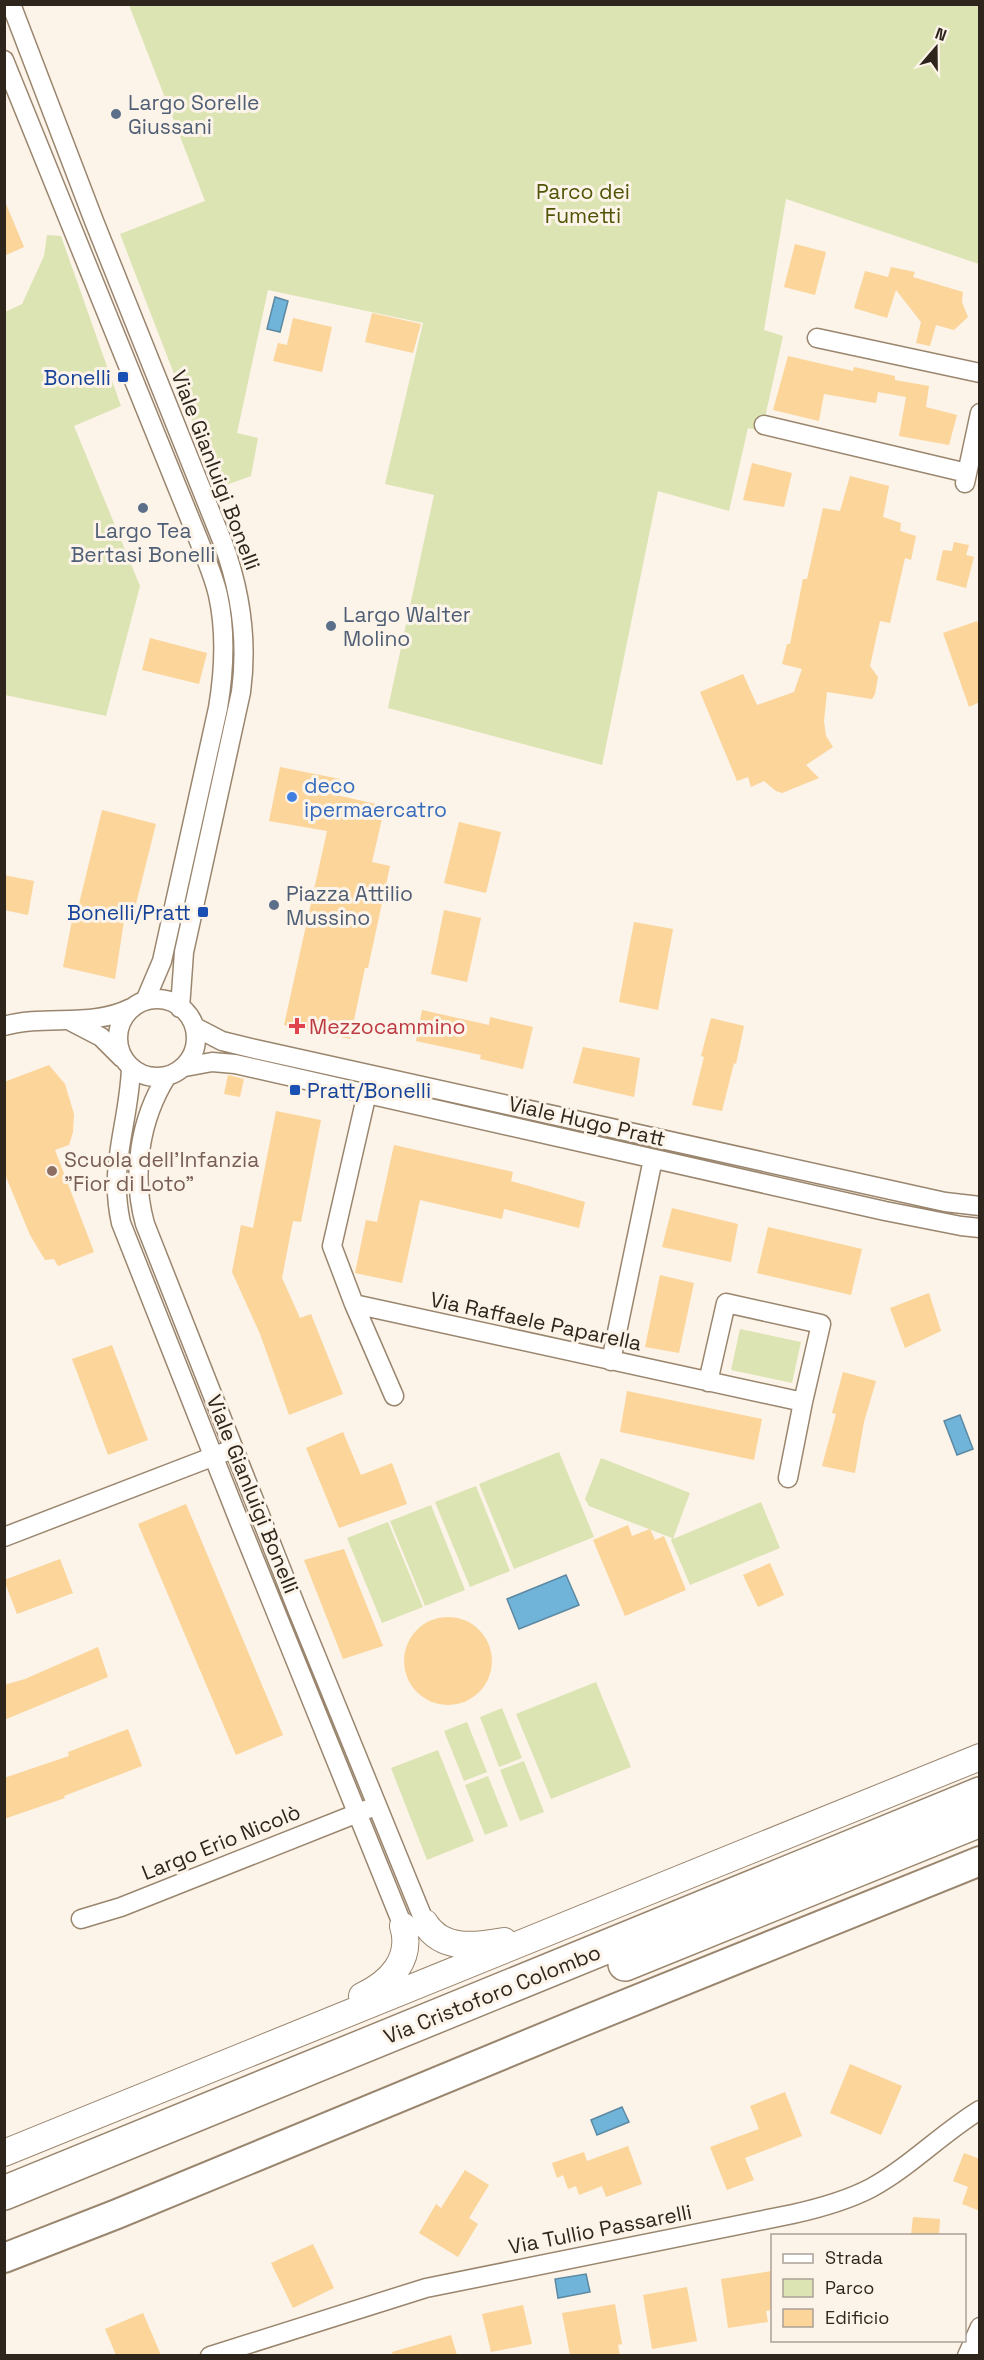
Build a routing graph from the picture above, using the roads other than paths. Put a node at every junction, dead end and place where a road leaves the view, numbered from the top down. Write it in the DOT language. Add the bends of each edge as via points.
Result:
graph roads {
  1 [pos="11,4"];
  2 [pos="4,60"];
  3 [pos="11,96"];
  4 [pos="817,338"];
  5 [pos="980,373"];
  6 [pos="980,413"];
  7 [pos="764,425"];
  8 [pos="138,1004"];
  9 [pos="180,1008"];
  10 [pos="65,1019"];
  11 [pos="4,1026"];
  12 [pos="195,1027"];
  13 [pos="127,1064"];
  14 [pos="185,1067"];
  15 [pos="167,1076"];
  16 [pos="367,1093"];
  17 [pos="653,1160"];
  18 [pos="980,1206"];
  19 [pos="980,1228"];
  20 [pos="354,1304"];
  21 [pos="611,1361"];
  22 [pos="708,1382"];
  23 [pos="394,1396"];
  24 [pos="803,1402"];
  25 [pos="235,1448"];
  26 [pos="215,1455"];
  27 [pos="788,1478"];
  28 [pos="4,1537"];
  29 [pos="980,1757"];
  30 [pos="980,1794"];
  31 [pos="377,1805"];
  32 [pos="359,1812"];
  33 [pos="980,1820"];
  34 [pos="980,1861"];
  35 [pos="81,1920"];
  36 [pos="414,1924"];
  37 [pos="548,1933"];
  38 [pos="277,2044"];
  39 [pos="980,2110"];
  40 [pos="4,2153"];
  41 [pos="4,2193"];
  42 [pos="4,2217"];
  43 [pos="4,2258"];
  44 [pos="980,2327"];
  45 [pos="210,2355"];
  46 [pos="967,2355"];
  1 -- 9 [label="street, Viale Gianluigi Bonelli" via="223,543 242,609 241,692 184,952"];
  2 -- 3 [label="street, Viale Gianluigi Bonelli"];
  3 -- 8 [label="street, Viale Gianluigi Bonelli" via="199,541 221,613 223,656 218,708 162,961"];
  4 -- 5 [label="street"];
  6 -- 7 [label="street" via="966,479"];
  8 -- 9 [label="street" via="163,1000"];
  8 -- 10 [label="street" via="103,1018"];
  8 -- 13 [label="street" via="121,1021 118,1034 118,1047"];
  9 -- 12 [label="street"];
  10 -- 11 [label="street"];
  10 -- 13 [label="street" via="102,1037"];
  12 -- 14 [label="street" via="196,1045"];
  12 -- 18 [label="street, Viale Hugo Pratt" via="243,1047 945,1202"];
  13 -- 15 [label="street" via="147,1076"];
  13 -- 26 [label="street, Viale Gianluigi Bonelli" via="128,1106 117,1161 120,1215 138,1269"];
  14 -- 15 [label="street"];
  14 -- 16 [label="street, Viale Hugo Pratt" via="228,1063"];
  15 -- 25 [label="street, Viale Gianluigi Bonelli" via="152,1104 140,1151 140,1205 152,1245"];
  16 -- 17 [label="street, Viale Hugo Pratt"];
  16 -- 20 [label="street" via="332,1246"];
  17 -- 19 [label="street, Viale Hugo Pratt" via="926,1220"];
  17 -- 21 [label="street"];
  20 -- 21 [label="street, Via Raffaele Paparella"];
  20 -- 23 [label="street"];
  21 -- 22 [label="street, Via Raffaele Paparella"];
  22 -- 24 [label="street, Via Raffaele Paparella"];
  22 -- 24 [label="street" via="726,1303 821,1324"];
  24 -- 27 [label="street"];
  25 -- 26 [label="street"];
  25 -- 31 [label="street, Viale Gianluigi Bonelli"];
  26 -- 28 [label="street"];
  26 -- 32 [label="street, Viale Gianluigi Bonelli"];
  29 -- 37 [label="main road, Via Cristoforo Colombo"];
  30 -- 41 [label="highway, Via Cristoforo Colombo"];
  31 -- 32 [label="street, Largo Erio Nicolò"];
  31 -- 36 [label="street, Viale Gianluigi Bonelli"];
  32 -- 35 [label="street, Largo Erio Nicolò"];
  32 -- 36 [label="street, Viale Gianluigi Bonelli"];
  33 -- 42 [label="highway, Via Cristoforo Colombo"];
  34 -- 43 [label="main road"];
  36 -- 37 [label="main road" via="466,1946"];
  36 -- 38 [label="main road" via="397,1970 388,1980 302,2025"];
  37 -- 38 [label="main road, Via Cristoforo Colombo"];
  38 -- 40 [label="main road, Via Cristoforo Colombo"];
  39 -- 45 [label="street, Via Tullio Passarelli" via="883,2180 834,2203 426,2288"];
  44 -- 46 [label="street"];
}
